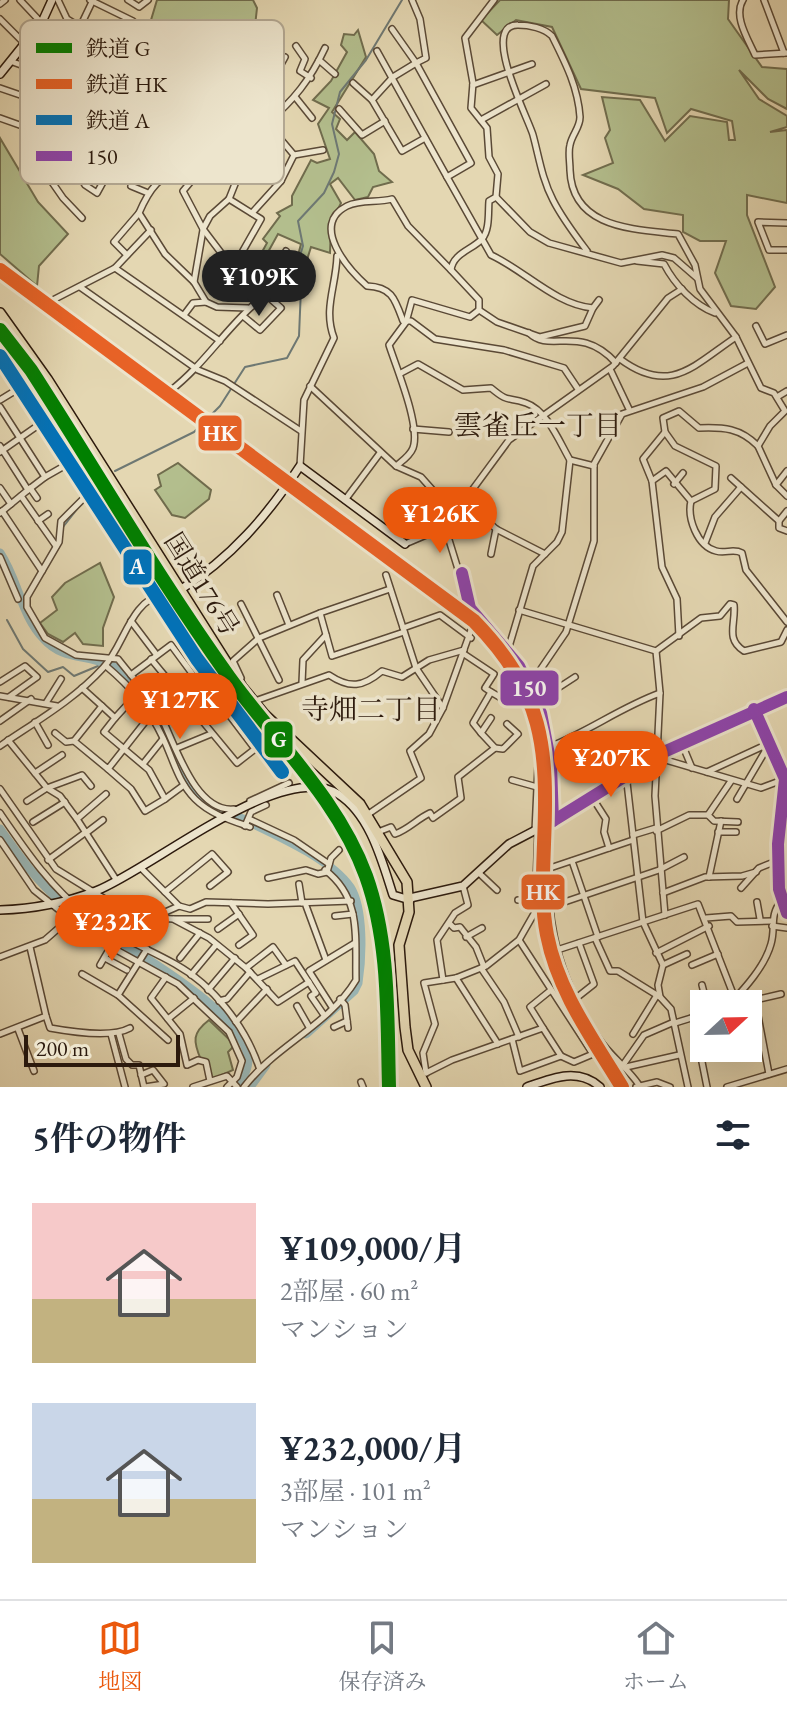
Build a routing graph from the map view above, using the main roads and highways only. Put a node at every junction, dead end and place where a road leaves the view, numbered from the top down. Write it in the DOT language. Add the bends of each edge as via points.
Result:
graph roads {
  1 [pos="0,313"];
  2 [pos="424,1079"];
  1 -- 2 [label="highway, 国道176号" via="242,687 367,815 407,882 410,899 399,945 408,1050"];
}
